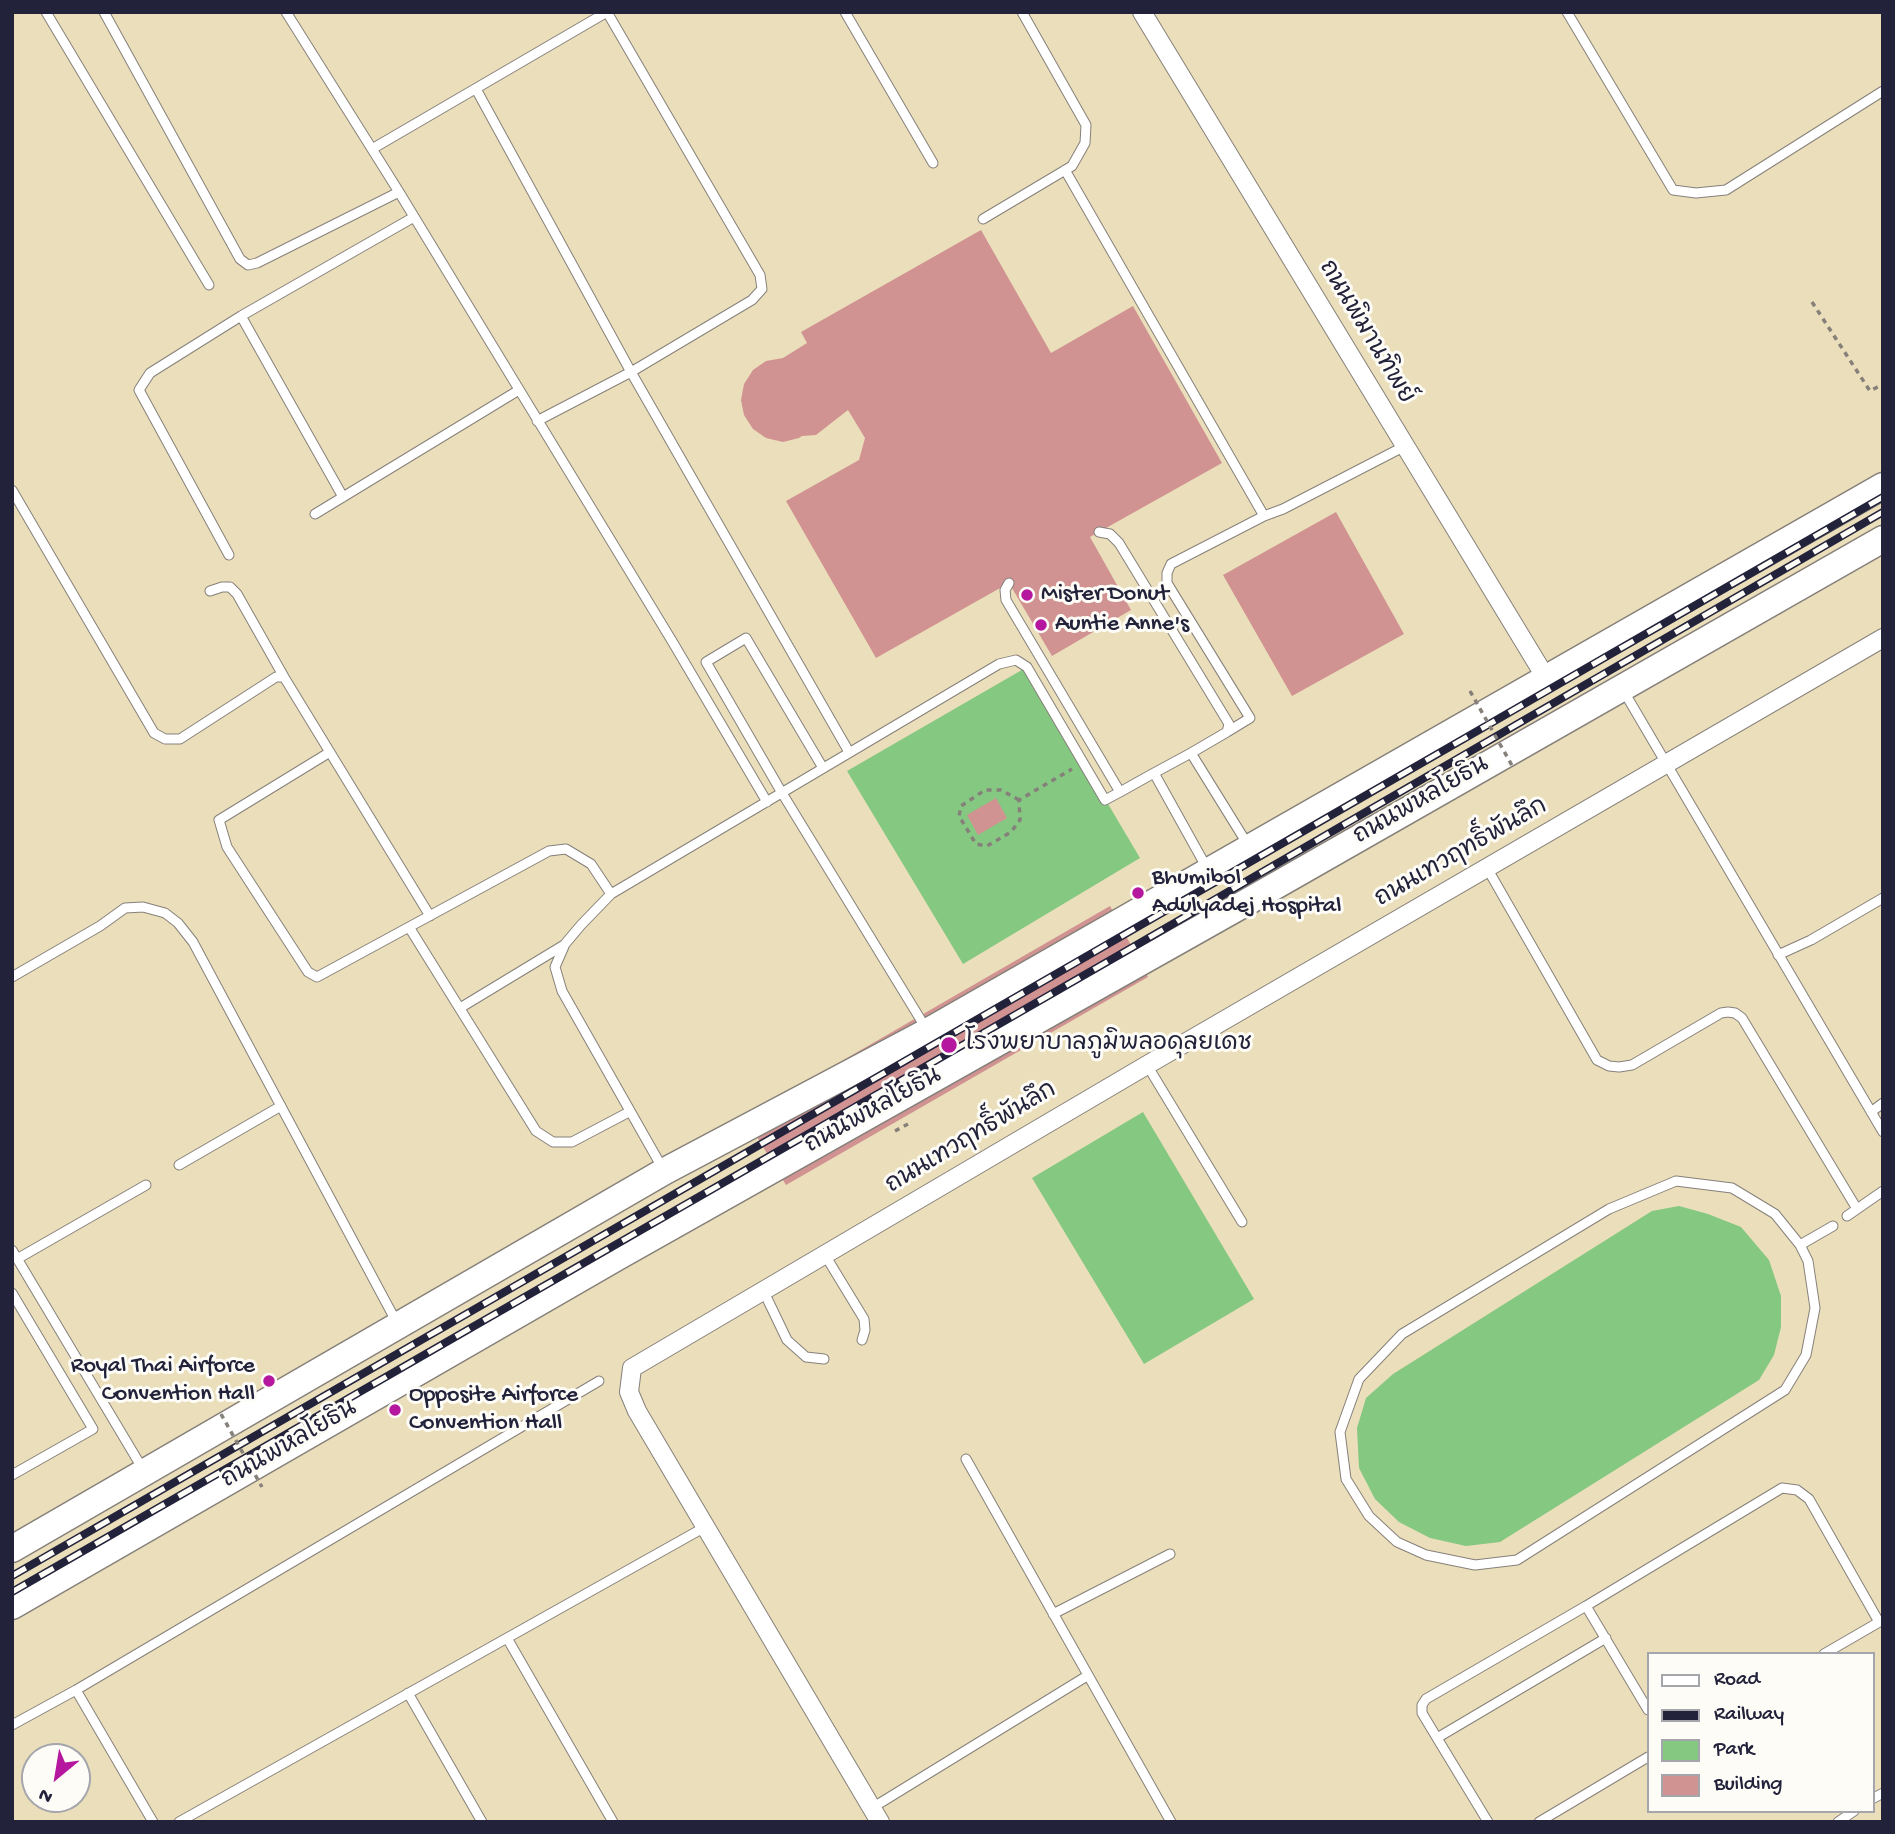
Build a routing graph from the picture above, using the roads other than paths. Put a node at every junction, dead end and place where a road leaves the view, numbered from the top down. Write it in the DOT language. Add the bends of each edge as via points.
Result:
graph roads {
  1 [pos="46,12"];
  2 [pos="104,12"];
  3 [pos="286,12"];
  4 [pos="607,12"];
  5 [pos="845,12"];
  6 [pos="1022,12"];
  7 [pos="1567,12"];
  8 [pos="1148,14"];
  9 [pos="476,89"];
  10 [pos="1883,91"];
  11 [pos="372,149"];
  12 [pos="933,163"];
  13 [pos="1065,170"];
  14 [pos="399,192"];
  15 [pos="414,217"];
  16 [pos="983,219"];
  17 [pos="208,285"];
  18 [pos="241,316"];
  19 [pos="631,372"];
  20 [pos="519,390"];
  21 [pos="537,421"];
  22 [pos="1405,446"];
  23 [pos="1883,486"];
  24 [pos="12,490"];
  25 [pos="343,497"];
  26 [pos="315,514"];
  27 [pos="1264,516"];
  28 [pos="1099,532"];
  29 [pos="1883,539"];
  30 [pos="229,555"];
  31 [pos="1009,583"];
  32 [pos="210,591"];
  33 [pos="1883,638"];
  34 [pos="1597,649"];
  35 [pos="284,677"];
  36 [pos="1546,678"];
  37 [pos="1621,688"];
  38 [pos="1227,732"];
  39 [pos="330,752"];
  40 [pos="849,752"];
  41 [pos="1191,753"];
  42 [pos="1666,764"];
  43 [pos="823,768"];
  44 [pos="1154,773"];
  45 [pos="1120,792"];
  46 [pos="782,793"];
  47 [pos="767,802"];
  48 [pos="1249,848"];
  49 [pos="1487,868"];
  50 [pos="1209,871"];
  51 [pos="611,894"];
  52 [pos="1883,898"];
  53 [pos="1233,910"];
  54 [pos="430,916"];
  55 [pos="409,927"];
  56 [pos="565,944"];
  57 [pos="1778,955"];
  58 [pos="12,977"];
  59 [pos="460,1008"];
  60 [pos="928,1032"];
  61 [pos="1147,1065"];
  62 [pos="1883,1103"];
  63 [pos="281,1106"];
  64 [pos="629,1112"];
  65 [pos="1871,1112"];
  66 [pos="1883,1132"];
  67 [pos="179,1165"];
  68 [pos="665,1171"];
  69 [pos="146,1185"];
  70 [pos="1883,1191"];
  71 [pos="1857,1209"];
  72 [pos="1847,1216"];
  73 [pos="1242,1222"];
  74 [pos="1832,1226"];
  75 [pos="1800,1245"];
  76 [pos="15,1254"];
  77 [pos="825,1255"];
  78 [pos="763,1290"];
  79 [pos="12,1293"];
  80 [pos="398,1324"];
  81 [pos="862,1340"];
  82 [pos="824,1359"];
  83 [pos="599,1381"];
  84 [pos="966,1458"];
  85 [pos="145,1472"];
  86 [pos="12,1475"];
  87 [pos="705,1527"];
  88 [pos="12,1549"];
  89 [pos="1170,1554"];
  90 [pos="12,1606"];
  91 [pos="1586,1606"];
  92 [pos="1052,1614"];
  93 [pos="1881,1621"];
  94 [pos="507,1638"];
  95 [pos="1606,1638"];
  96 [pos="1827,1652"];
  97 [pos="1087,1676"];
  98 [pos="76,1690"];
  99 [pos="408,1693"];
  100 [pos="1646,1707"];
  101 [pos="12,1725"];
  102 [pos="1437,1738"];
  103 [pos="1646,1757"];
  104 [pos="876,1815"];
  105 [pos="153,1822"];
  106 [pos="179,1822"];
  107 [pos="482,1822"];
  108 [pos="613,1822"];
  109 [pos="1171,1822"];
  110 [pos="1488,1822"];
  111 [pos="1539,1822"];
  1 -- 17 [label="lane"];
  2 -- 14 [label="lane" via="240,259 248,265"];
  3 -- 11 [label="lane"];
  4 -- 9 [label="lane"];
  4 -- 19 [label="lane" via="760,275 762,289 752,300"];
  5 -- 12 [label="lane"];
  6 -- 13 [label="lane" via="1086,125 1085,143"];
  7 -- 10 [label="lane" via="1673,190 1726,190"];
  8 -- 22 [label="street, ถนนพิมานทิพย์"];
  9 -- 11 [label="lane"];
  9 -- 19 [label="lane"];
  11 -- 14 [label="lane"];
  13 -- 16 [label="lane"];
  13 -- 27 [label="lane"];
  14 -- 15 [label="lane"];
  15 -- 18 [label="lane"];
  15 -- 20 [label="lane"];
  18 -- 25 [label="lane"];
  18 -- 30 [label="lane" via="150,373 139,390"];
  19 -- 21 [label="lane"];
  19 -- 40 [label="lane"];
  20 -- 21 [label="lane"];
  20 -- 25 [label="lane"];
  21 -- 47 [label="lane"];
  22 -- 27 [label="lane"];
  22 -- 36 [label="street, ถนนพิมานทิพย์"];
  23 -- 34 [label="main road, ถนนพหลโยธิน"];
  24 -- 35 [label="lane" via="154,733 165,740 180,740 276,677"];
  25 -- 26 [label="lane"];
  27 -- 38 [label="lane" via="1171,564 1167,573 1167,583 1250,718"];
  28 -- 38 [label="lane" via="1110,534 1119,543 1229,724"];
  29 -- 37 [label="main road, ถนนพหลโยธิน"];
  31 -- 45 [label="lane" via="1006,600"];
  32 -- 35 [label="lane" via="230,587 237,593"];
  33 -- 42 [label="street, ถนนเทวฤทธิ์พันลึก"];
  34 -- 36 [label="main road, ถนนพหลโยธิน"];
  34 -- 37 [label="main road"];
  35 -- 39 [label="lane"];
  36 -- 48 [label="main road, ถนนพหลโยธิน"];
  37 -- 42 [label="lane"];
  37 -- 53 [label="main road, ถนนพหลโยธิน"];
  38 -- 41 [label="lane"];
  39 -- 54 [label="lane"];
  39 -- 55 [label="lane" via="219,820 227,847 308,972 317,977"];
  40 -- 43 [label="lane"];
  40 -- 45 [label="lane" via="999,664 1016,660 1027,667 1105,800"];
  41 -- 44 [label="lane"];
  41 -- 48 [label="lane"];
  42 -- 49 [label="street, ถนนเทวฤทธิ์พันลึก"];
  42 -- 57 [label="lane"];
  43 -- 46 [label="lane"];
  43 -- 46 [label="lane" via="746,638 706,662"];
  44 -- 45 [label="lane"];
  44 -- 50 [label="lane"];
  46 -- 47 [label="lane"];
  46 -- 60 [label="lane"];
  47 -- 51 [label="lane"];
  48 -- 50 [label="main road, ถนนพหลโยธิน"];
  49 -- 61 [label="street, ถนนเทวฤทธิ์พันลึก"];
  49 -- 71 [label="lane" via="1597,1060 1609,1066 1632,1065 1721,1013 1735,1013"];
  50 -- 53 [label="main road"];
  50 -- 60 [label="main road, ถนนพหลโยธิน"];
  51 -- 54 [label="lane" via="590,864 566,849 557,850"];
  51 -- 56 [label="lane"];
  52 -- 57 [label="lane"];
  53 -- 90 [label="main road, ถนนพหลโยธิน"];
  54 -- 55 [label="lane"];
  55 -- 59 [label="lane"];
  56 -- 59 [label="lane"];
  56 -- 64 [label="lane" via="555,968 562,991"];
  57 -- 65 [label="lane"];
  58 -- 63 [label="lane" via="125,908 165,913 192,942"];
  59 -- 64 [label="lane" via="536,1130 553,1142 572,1142"];
  60 -- 68 [label="main road, ถนนพหลโยธิน"];
  61 -- 73 [label="lane"];
  61 -- 77 [label="street, ถนนเทวฤทธิ์พันลึก"];
  62 -- 65 [label="lane"];
  63 -- 67 [label="lane"];
  63 -- 80 [label="lane"];
  64 -- 68 [label="lane"];
  65 -- 66 [label="lane"];
  68 -- 80 [label="main road, ถนนพหลโยธิน"];
  69 -- 76 [label="lane"];
  70 -- 71 [label="lane"];
  71 -- 72 [label="lane"];
  74 -- 75 [label="lane"];
  75 -- 75 [label="lane" via="1775,1214 1732,1188 1676,1181 1609,1209 1402,1334 1359,1379 1340,1432 1346,1479 1369,1516 1397,1542 1426,1555 1475,1565 1517,1560 1785,1390 1806,1355 1815,1308 1808,1261"];
  76 -- 85 [label="lane"];
  77 -- 78 [label="street, ถนนเทวฤทธิ์พันลึก"];
  77 -- 81 [label="lane" via="864,1319"];
  78 -- 82 [label="lane" via="787,1340 806,1357"];
  78 -- 87 [label="street, ถนนเทวฤทธิ์พันลึก" via="632,1368 629,1392 637,1411"];
  79 -- 86 [label="lane" via="93,1429"];
  80 -- 85 [label="main road, ถนนพหลโยธิน"];
  83 -- 98 [label="lane"];
  84 -- 92 [label="lane"];
  85 -- 88 [label="main road, ถนนพหลโยธิน"];
  87 -- 94 [label="lane"];
  87 -- 104 [label="street"];
  89 -- 92 [label="lane"];
  91 -- 93 [label="lane" via="1782,1488 1797,1490 1809,1499"];
  91 -- 95 [label="lane"];
  91 -- 102 [label="lane" via="1426,1699 1422,1713"];
  92 -- 97 [label="lane"];
  93 -- 96 [label="lane"];
  94 -- 99 [label="lane"];
  94 -- 108 [label="lane"];
  95 -- 100 [label="lane"];
  95 -- 102 [label="lane"];
  97 -- 104 [label="lane"];
  97 -- 109 [label="lane"];
  98 -- 101 [label="lane"];
  98 -- 105 [label="lane"];
  99 -- 106 [label="lane"];
  99 -- 107 [label="lane"];
  102 -- 110 [label="lane"];
  103 -- 111 [label="lane"];
}
